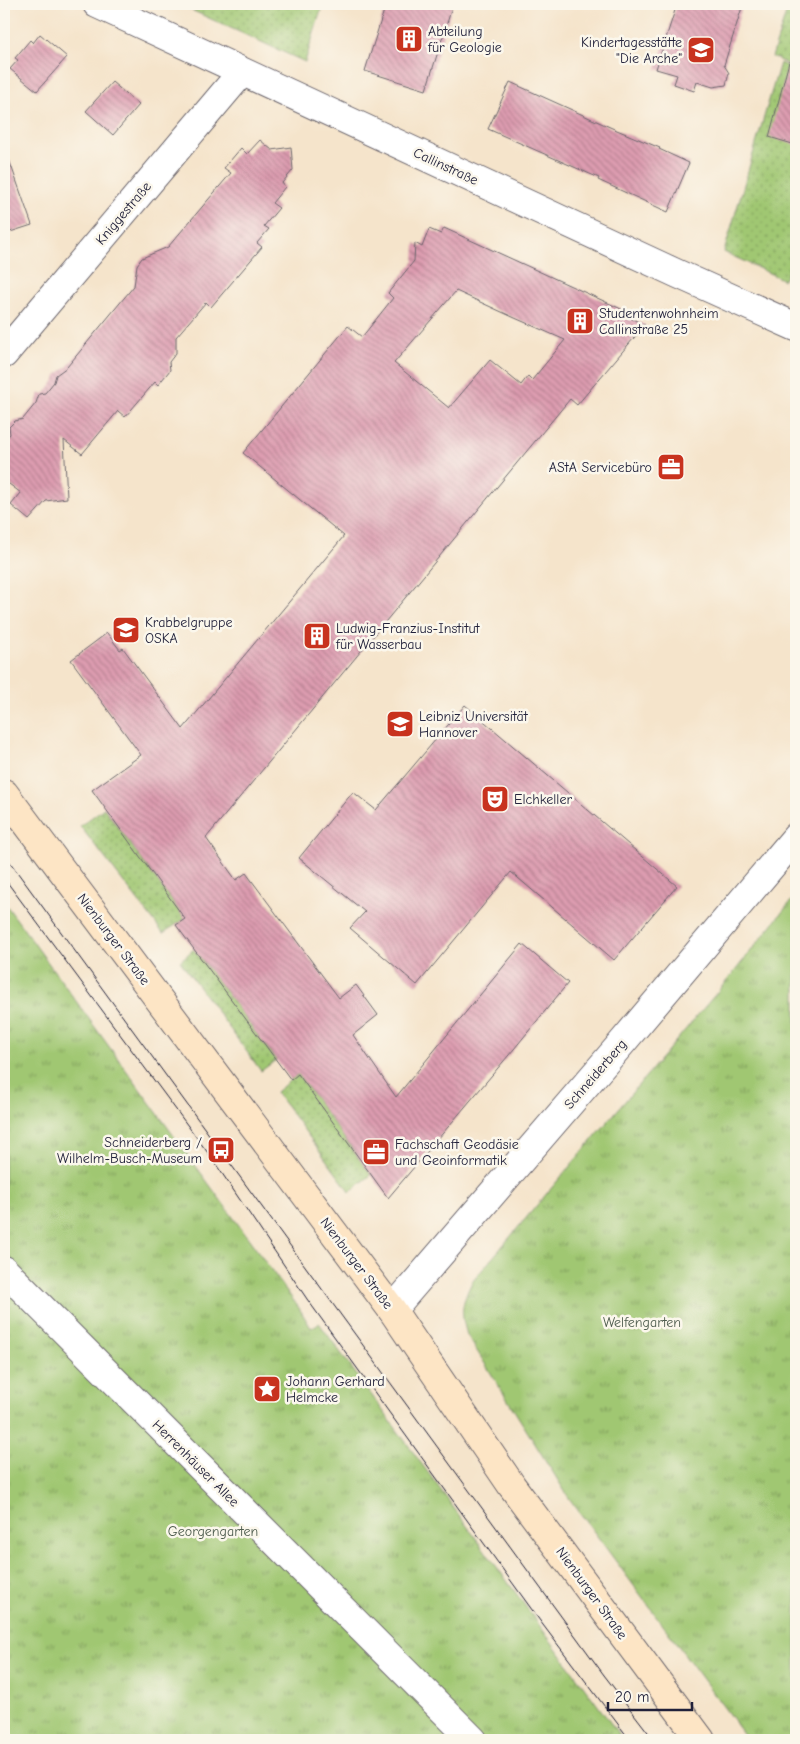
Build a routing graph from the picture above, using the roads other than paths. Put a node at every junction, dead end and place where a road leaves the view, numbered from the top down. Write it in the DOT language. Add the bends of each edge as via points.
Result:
graph roads {
  1 [pos="97,4"];
  2 [pos="242,72"];
  3 [pos="796,327"];
  4 [pos="4,354"];
  5 [pos="4,793"];
  6 [pos="796,837"];
  7 [pos="4,1270"];
  8 [pos="392,1310"];
  9 [pos="473,1740"];
  10 [pos="701,1740"];
  1 -- 2 [label="street, Callinstraße"];
  2 -- 3 [label="street, Callinstraße"];
  2 -- 4 [label="street, Kniggestraße"];
  5 -- 8 [label="street, Nienburger Straße"];
  6 -- 8 [label="street, Schneiderberg"];
  7 -- 9 [label="street, Herrenhäuser Allee"];
  8 -- 10 [label="street, Nienburger Straße" via="512,1486"];
}
